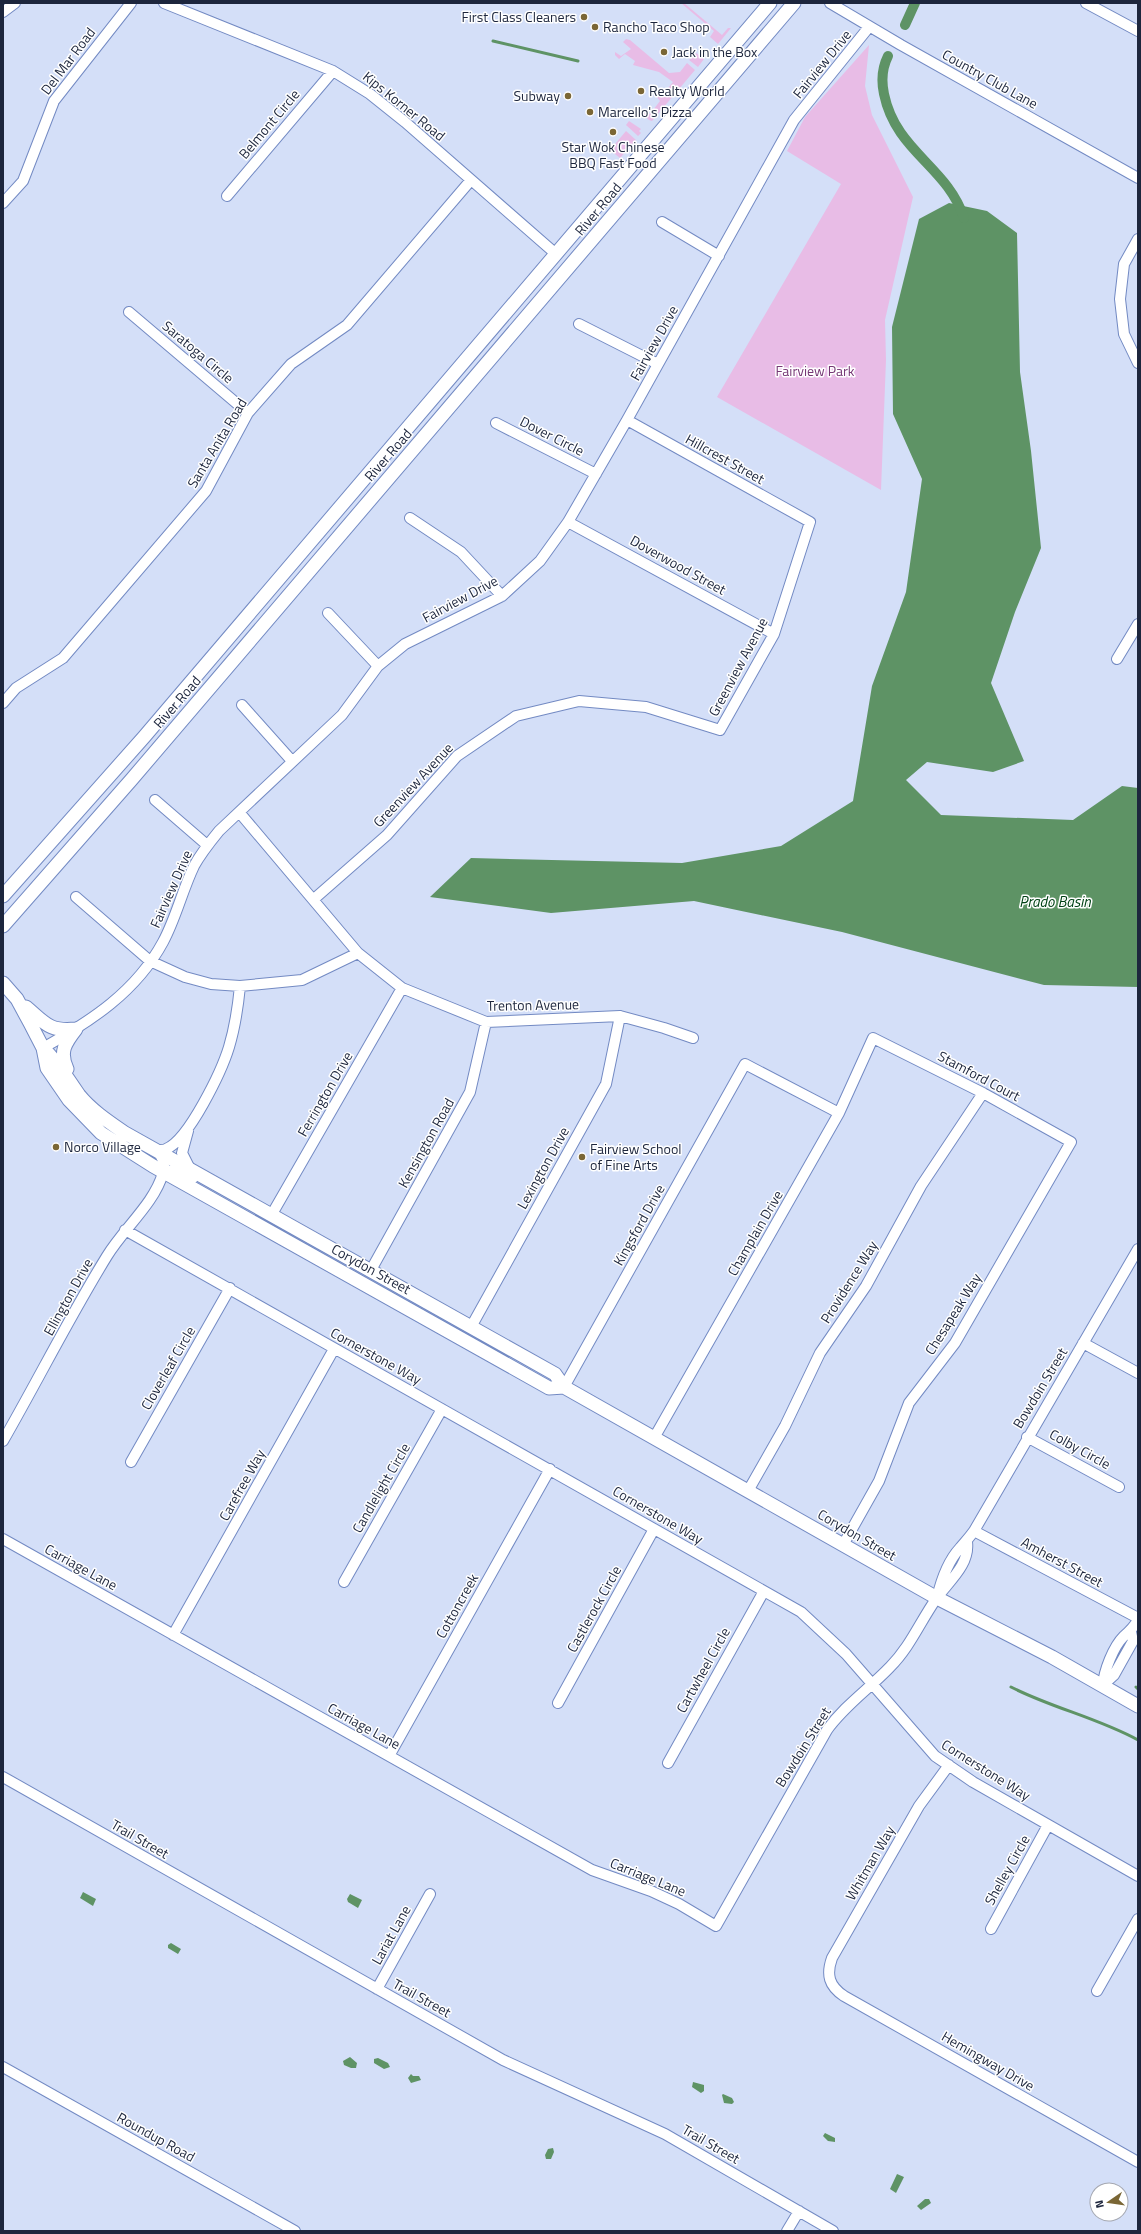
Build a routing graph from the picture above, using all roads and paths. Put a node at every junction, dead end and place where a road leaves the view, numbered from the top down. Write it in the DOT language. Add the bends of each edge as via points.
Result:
graph roads {
  1 [pos="15,3"];
  2 [pos="131,3"];
  3 [pos="164,3"];
  4 [pos="770,3"];
  5 [pos="794,3"];
  6 [pos="830,3"];
  7 [pos="1086,3"];
  8 [pos="3,12"];
  9 [pos="869,27"];
  10 [pos="1138,31"];
  11 [pos="333,71"];
  12 [pos="1138,178"];
  13 [pos="471,180"];
  14 [pos="227,196"];
  15 [pos="3,203"];
  16 [pos="662,222"];
  17 [pos="1138,239"];
  18 [pos="556,254"];
  19 [pos="719,256"];
  20 [pos="129,312"];
  21 [pos="579,324"];
  22 [pos="1138,363"];
  23 [pos="658,364"];
  24 [pos="248,413"];
  25 [pos="627,420"];
  26 [pos="496,423"];
  27 [pos="596,474"];
  28 [pos="410,518"];
  29 [pos="568,522"];
  30 [pos="810,522"];
  31 [pos="502,596"];
  32 [pos="328,613"];
  33 [pos="1138,624"];
  34 [pos="774,634"];
  35 [pos="1117,659"];
  36 [pos="378,666"];
  37 [pos="3,704"];
  38 [pos="242,705"];
  39 [pos="292,761"];
  40 [pos="155,800"];
  41 [pos="239,812"];
  42 [pos="207,845"];
  43 [pos="3,896"];
  44 [pos="76,897"];
  45 [pos="314,899"];
  46 [pos="3,926"];
  47 [pos="358,953"];
  48 [pos="150,961"];
  49 [pos="3,983"];
  50 [pos="240,986"];
  51 [pos="402,988"];
  52 [pos="17,999"];
  53 [pos="620,1016"];
  54 [pos="486,1022"];
  55 [pos="76,1030"];
  56 [pos="693,1038"];
  57 [pos="872,1038"];
  58 [pos="43,1048"];
  59 [pos="983,1093"];
  60 [pos="80,1096"];
  61 [pos="839,1113"];
  62 [pos="188,1129"];
  63 [pos="1071,1142"];
  64 [pos="157,1150"];
  65 [pos="190,1168"];
  66 [pos="164,1172"];
  67 [pos="219,1186"];
  68 [pos="272,1214"];
  69 [pos="125,1230"];
  70 [pos="1138,1249"];
  71 [pos="372,1270"];
  72 [pos="230,1288"];
  73 [pos="471,1327"];
  74 [pos="1083,1343"];
  75 [pos="334,1349"];
  76 [pos="1138,1373"];
  77 [pos="564,1387"];
  78 [pos="442,1409"];
  79 [pos="1027,1437"];
  80 [pos="654,1438"];
  81 [pos="3,1441"];
  82 [pos="131,1462"];
  83 [pos="550,1469"];
  84 [pos="1120,1487"];
  85 [pos="748,1492"];
  86 [pos="654,1529"];
  87 [pos="974,1531"];
  88 [pos="3,1539"];
  89 [pos="843,1545"];
  90 [pos="344,1582"];
  91 [pos="764,1591"];
  92 [pos="937,1598"];
  93 [pos="1138,1619"];
  94 [pos="173,1635"];
  95 [pos="871,1684"];
  96 [pos="1103,1685"];
  97 [pos="558,1703"];
  98 [pos="1138,1706"];
  99 [pos="389,1756"];
  100 [pos="668,1763"];
  101 [pos="948,1766"];
  102 [pos="3,1777"];
  103 [pos="1048,1825"];
  104 [pos="1138,1876"];
  105 [pos="430,1894"];
  106 [pos="1138,1919"];
  107 [pos="716,1926"];
  108 [pos="991,1929"];
  109 [pos="829,1980"];
  110 [pos="377,1989"];
  111 [pos="1098,1991"];
  112 [pos="3,2067"];
  113 [pos="1138,2162"];
  114 [pos="799,2211"];
  115 [pos="294,2231"];
  116 [pos="787,2231"];
  117 [pos="833,2231"];
  1 -- 8 [label="street"];
  2 -- 15 [label="street, Del Mar Road" via="54,100 23,181"];
  3 -- 11 [label="street, Kips Korner Road"];
  4 -- 18 [label="main road, River Road"];
  5 -- 46 [label="main road, River Road" via="138,773"];
  6 -- 9 [label="street, Country Club Lane"];
  7 -- 10 [label="street"];
  9 -- 12 [label="street, Country Club Lane"];
  9 -- 19 [label="street, Fairview Drive" via="794,120"];
  11 -- 13 [label="street, Kips Korner Road" via="370,94"];
  11 -- 14 [label="street, Belmont Circle"];
  13 -- 18 [label="street, Kips Korner Road"];
  13 -- 24 [label="street, Santa Anita Road" via="347,325 290,364"];
  16 -- 19 [label="street"];
  17 -- 22 [label="street" via="1124,264 1120,299 1124,334"];
  18 -- 43 [label="main road, River Road" via="144,737"];
  19 -- 23 [label="street, Fairview Drive"];
  20 -- 24 [label="street, Saratoga Circle"];
  21 -- 23 [label="street"];
  23 -- 25 [label="street, Fairview Drive"];
  24 -- 37 [label="street, Santa Anita Road" via="206,491 63,658 16,688"];
  25 -- 27 [label="street, Fairview Drive"];
  25 -- 30 [label="street, Hillcrest Street"];
  26 -- 27 [label="street, Dover Circle"];
  27 -- 29 [label="street, Fairview Drive"];
  28 -- 31 [label="street" via="461,552"];
  29 -- 31 [label="street, Fairview Drive" via="540,561"];
  29 -- 34 [label="street, Doverwood Street"];
  30 -- 34 [label="street, Greenview Avenue"];
  31 -- 36 [label="street, Fairview Drive" via="405,644"];
  32 -- 36 [label="street"];
  33 -- 35 [label="street"];
  34 -- 45 [label="street, Greenview Avenue" via="720,730 646,707 579,701 516,716 457,756 387,835"];
  36 -- 39 [label="street, Fairview Drive" via="342,715"];
  38 -- 39 [label="street"];
  39 -- 41 [label="street, Fairview Drive"];
  40 -- 42 [label="street"];
  41 -- 42 [label="street, Fairview Drive"];
  41 -- 45 [label="street, Trenton Avenue"];
  42 -- 48 [label="street, Fairview Drive" via="194,866 162,943"];
  44 -- 48 [label="street"];
  45 -- 47 [label="street, Trenton Avenue"];
  47 -- 50 [label="street" via="302,980"];
  47 -- 51 [label="street, Trenton Avenue"];
  48 -- 50 [label="street" via="185,977 211,984"];
  48 -- 55 [label="street, Fairview Drive" via="124,993"];
  49 -- 52 [label="main road, Corydon Street"];
  50 -- 62 [label="street" via="229,1047 220,1071"];
  51 -- 54 [label="street, Trenton Avenue"];
  51 -- 68 [label="street, Ferrington Drive"];
  52 -- 55 [label="main road" via="49,1027 61,1031"];
  52 -- 58 [label="main road, Corydon Street"];
  53 -- 54 [label="street, Trenton Avenue"];
  53 -- 56 [label="street, Trenton Avenue"];
  53 -- 73 [label="street, Lexington Drive" via="606,1084"];
  54 -- 71 [label="street, Kensington Road" via="470,1092"];
  55 -- 58 [label="street, Fairview Drive"];
  55 -- 60 [label="main road" via="62,1054"];
  57 -- 59 [label="street, Stamford Court"];
  57 -- 61 [label="street, Champlain Drive"];
  58 -- 60 [label="main road, Corydon Street" via="57,1061"];
  58 -- 66 [label="main road, Corydon Street" via="48,1068 69,1100 88,1120 101,1133"];
  59 -- 63 [label="street, Stamford Court"];
  59 -- 85 [label="street, Providence Way" via="921,1186 866,1286 820,1353 785,1426"];
  60 -- 64 [label="main road, Corydon Street" via="105,1119"];
  61 -- 77 [label="street, Kingsford Drive" via="745,1064"];
  61 -- 80 [label="street, Champlain Drive"];
  62 -- 64 [label="street" via="171,1146"];
  62 -- 65 [label="street" via="182,1153"];
  63 -- 89 [label="street, Chesapeak Way" via="955,1343 909,1403 879,1481"];
  64 -- 65 [label="main road, Corydon Street"];
  64 -- 66 [label="street" via="162,1157"];
  65 -- 67 [label="main road, Corydon Street"];
  66 -- 67 [label="street, Corydon Street" via="179,1171 210,1188"];
  66 -- 69 [label="street, Ellington Drive" via="150,1198"];
  66 -- 77 [label="main road, Corydon Street" via="549,1388"];
  67 -- 68 [label="main road, Corydon Street"];
  68 -- 71 [label="main road, Corydon Street"];
  69 -- 72 [label="street, Cornerstone Way"];
  69 -- 81 [label="street, Ellington Drive" via="107,1255"];
  70 -- 74 [label="street, Bowdoin Street"];
  71 -- 73 [label="main road, Corydon Street"];
  72 -- 75 [label="street, Cornerstone Way"];
  72 -- 82 [label="street, Cloverleaf Circle"];
  73 -- 77 [label="main road, Corydon Street" via="555,1374"];
  74 -- 76 [label="street"];
  74 -- 79 [label="street, Bowdoin Street"];
  75 -- 78 [label="street, Cornerstone Way"];
  75 -- 94 [label="street, Carefree Way"];
  77 -- 80 [label="main road, Corydon Street"];
  78 -- 83 [label="street, Cornerstone Way"];
  78 -- 90 [label="street, Candlelight Circle"];
  79 -- 84 [label="street, Colby Circle"];
  79 -- 87 [label="street, Bowdoin Street"];
  80 -- 85 [label="main road, Corydon Street"];
  83 -- 86 [label="street, Cornerstone Way"];
  83 -- 99 [label="street, Cottoncreek"];
  85 -- 89 [label="main road, Corydon Street"];
  86 -- 91 [label="street, Cornerstone Way"];
  86 -- 97 [label="street, Castlerock Circle"];
  87 -- 92 [label="street, Bowdoin Street" via="966,1542 968,1552 949,1586"];
  87 -- 93 [label="street, Amherst Street"];
  88 -- 94 [label="street, Carriage Lane"];
  89 -- 92 [label="main road, Corydon Street"];
  91 -- 95 [label="street, Cornerstone Way" via="806,1617 829,1637"];
  91 -- 100 [label="street, Cartwheel Circle"];
  92 -- 95 [label="street, Bowdoin Street" via="910,1643 890,1668"];
  92 -- 96 [label="main road, Corydon Street"];
  93 -- 96 [label="street" via="1131,1632 1133,1641 1114,1675"];
  94 -- 99 [label="street, Carriage Lane"];
  95 -- 101 [label="street, Cornerstone Way" via="924,1746"];
  95 -- 107 [label="street, Bowdoin Street" via="841,1711 827,1730"];
  96 -- 98 [label="main road, Corydon Street"];
  99 -- 107 [label="street, Carriage Lane" via="592,1870 652,1891"];
  101 -- 103 [label="street, Cornerstone Way"];
  101 -- 109 [label="street, Whitman Way" via="919,1806 832,1958 828,1968"];
  102 -- 110 [label="street, Trail Street"];
  103 -- 104 [label="street, Cornerstone Way"];
  103 -- 108 [label="street, Shelley Circle"];
  105 -- 110 [label="street, Lariat Lane"];
  106 -- 111 [label="street"];
  109 -- 113 [label="street, Hemingway Drive" via="834,1990 844,1996"];
  110 -- 114 [label="street, Trail Street" via="503,2060 665,2134"];
  112 -- 115 [label="street, Roundup Road"];
  114 -- 116 [label="street"];
  114 -- 117 [label="street, Trail Street"];
}
